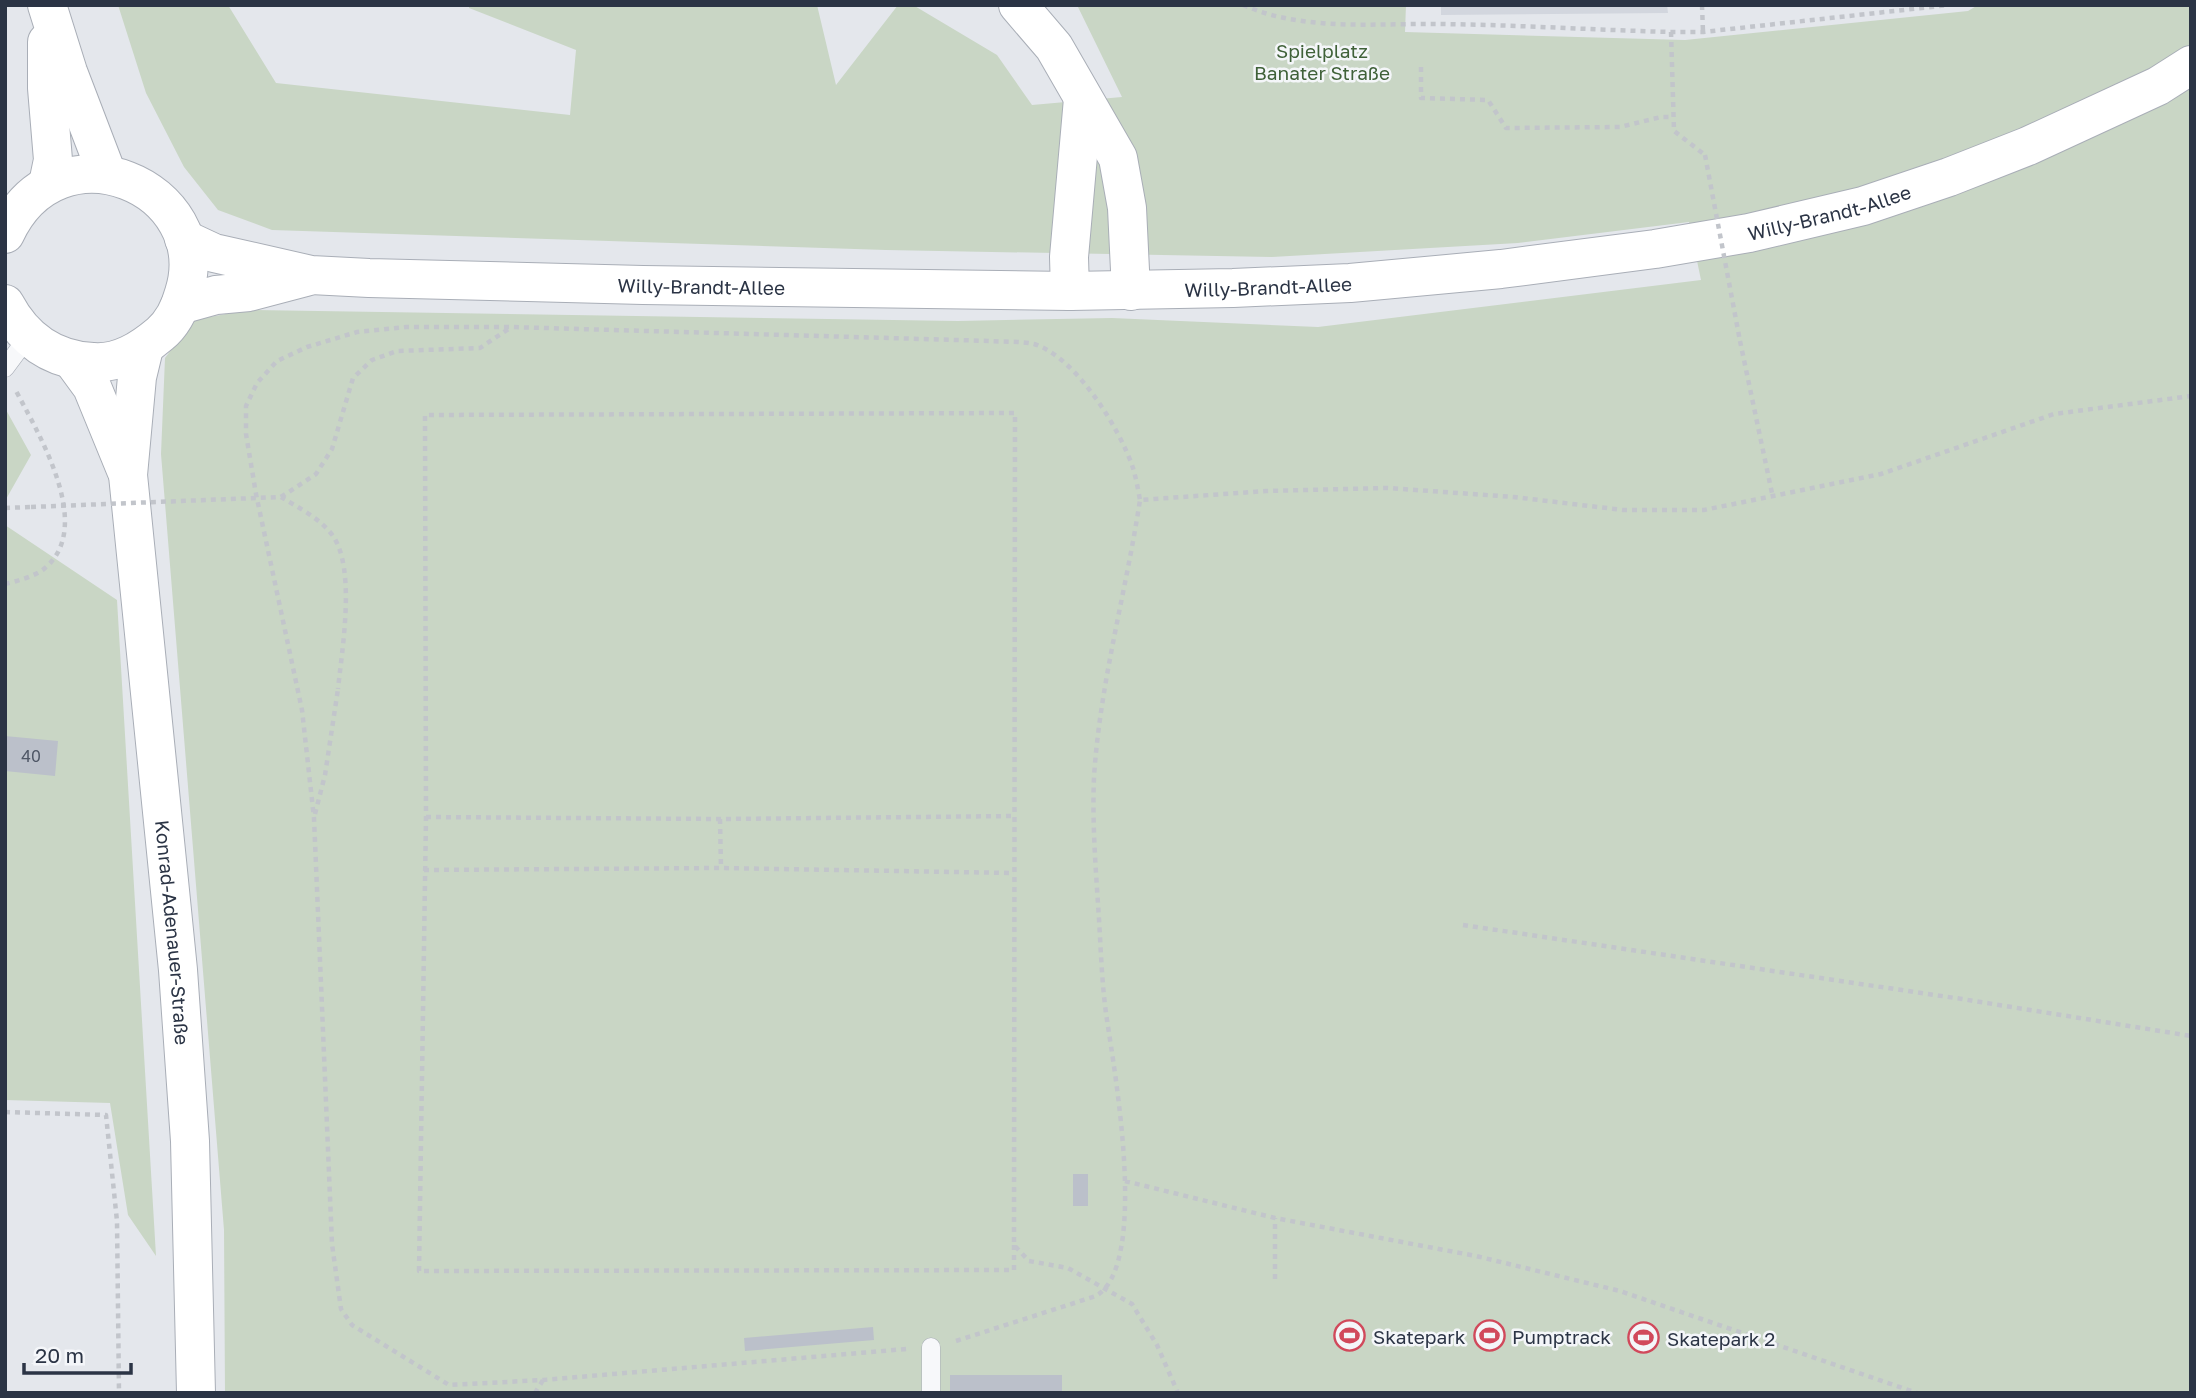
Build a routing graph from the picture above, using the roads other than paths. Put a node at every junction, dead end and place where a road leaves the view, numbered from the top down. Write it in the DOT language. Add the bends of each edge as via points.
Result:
graph roads {
  1 [pos="1018,5"];
  2 [pos="2191,65"];
  3 [pos="1083,99"];
  4 [pos="107,174"];
  5 [pos="48,184"];
  6 [pos="5,234"];
  7 [pos="184,239"];
  8 [pos="311,275"];
  9 [pos="1070,291"];
  10 [pos="1131,291"];
  11 [pos="5,304"];
  12 [pos="180,305"];
  13 [pos="28,337"];
  14 [pos="144,348"];
  15 [pos="73,361"];
  16 [pos="8,375"];
  17 [pos="128,475"];
  18 [pos="931,1347"];
  19 [pos="196,1393"];
  20 [pos="931,1393"];
  1 -- 3 [label="main road" via="1054,47"];
  2 -- 10 [label="main road, Willy-Brandt-Allee" via="2028,146 1949,177 1863,206 1749,233 1643,251 1364,282"];
  3 -- 9 [label="main road"];
  3 -- 10 [label="main road" via="1118,158 1127,208"];
  4 -- 5 [label="main road" via="87,173"];
  4 -- 5 [label="main road" via="47,5 52,160"];
  4 -- 7 [label="main road" via="133,181 155,195"];
  5 -- 6 [label="main road" via="28,198"];
  7 -- 8 [label="main road, Willy-Brandt-Allee" via="214,253"];
  7 -- 12 [label="main road" via="187,284"];
  8 -- 9 [label="main road, Willy-Brandt-Allee"];
  8 -- 12 [label="main road, Willy-Brandt-Allee"];
  9 -- 10 [label="main road, Willy-Brandt-Allee"];
  11 -- 13 [label="main road"];
  12 -- 14 [label="main road" via="166,330"];
  13 -- 15 [label="main road"];
  13 -- 16 [label="lane"];
  14 -- 15 [label="main road" via="122,359"];
  14 -- 17 [label="main road, Konrad-Adenauer-Straße"];
  15 -- 17 [label="main road, Konrad-Adenauer-Straße" via="92,387"];
  17 -- 19 [label="main road, Konrad-Adenauer-Straße" via="178,970 190,1141"];
  18 -- 20 [label="lane"];
}
